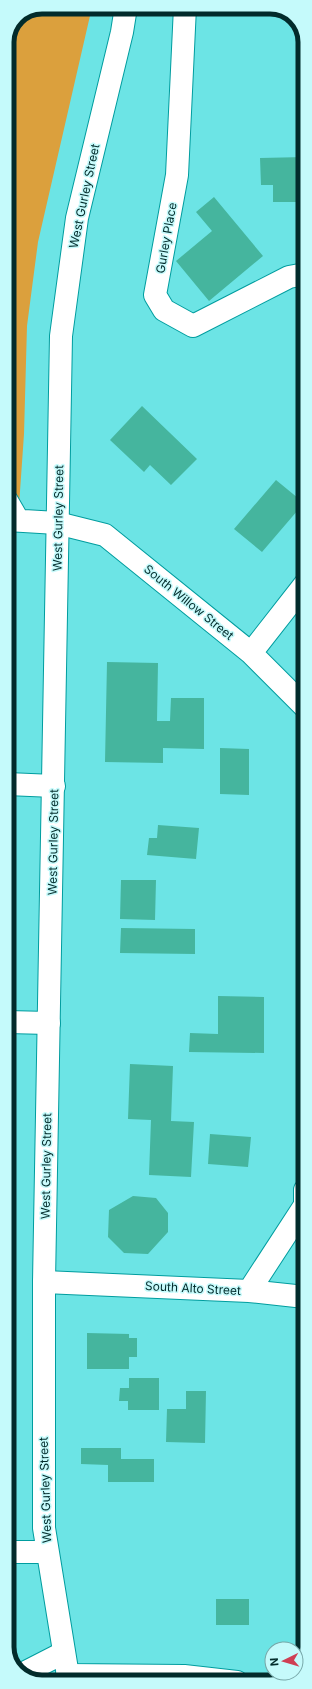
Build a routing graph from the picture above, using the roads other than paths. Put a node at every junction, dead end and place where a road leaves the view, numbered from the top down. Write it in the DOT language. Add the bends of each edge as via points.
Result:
graph roads {
  1 [pos="125,14"];
  2 [pos="186,14"];
  3 [pos="298,275"];
  4 [pos="14,520"];
  5 [pos="57,523"];
  6 [pos="298,593"];
  7 [pos="251,652"];
  8 [pos="298,700"];
  9 [pos="14,784"];
  10 [pos="54,786"];
  11 [pos="14,1022"];
  12 [pos="49,1023"];
  13 [pos="298,1216"];
  14 [pos="44,1282"];
  15 [pos="249,1291"];
  16 [pos="298,1296"];
  17 [pos="14,1552"];
  18 [pos="47,1552"];
  19 [pos="63,1653"];
  20 [pos="28,1671"];
  21 [pos="67,1675"];
  1 -- 5 [label="main road, West Gurley Street" via="77,218 62,328"];
  2 -- 3 [label="main road, Gurley Place" via="177,176 155,295 164,310 193,326 289,277"];
  4 -- 5 [label="main road, South Willow Street"];
  5 -- 7 [label="main road, South Willow Street" via="105,535"];
  5 -- 10 [label="main road, West Gurley Street"];
  6 -- 7 [label="main road"];
  7 -- 8 [label="main road, South Willow Street"];
  9 -- 10 [label="main road"];
  10 -- 12 [label="main road, West Gurley Street"];
  11 -- 12 [label="main road"];
  12 -- 14 [label="main road, West Gurley Street"];
  13 -- 15 [label="main road, South Alto Street"];
  14 -- 15 [label="main road, South Alto Street"];
  14 -- 18 [label="main road, West Gurley Street" via="44,1521"];
  15 -- 16 [label="main road"];
  17 -- 18 [label="main road"];
  18 -- 19 [label="main road, West Gurley Street"];
  19 -- 20 [label="main road"];
  19 -- 21 [label="main road, West Gurley Street"];
}
